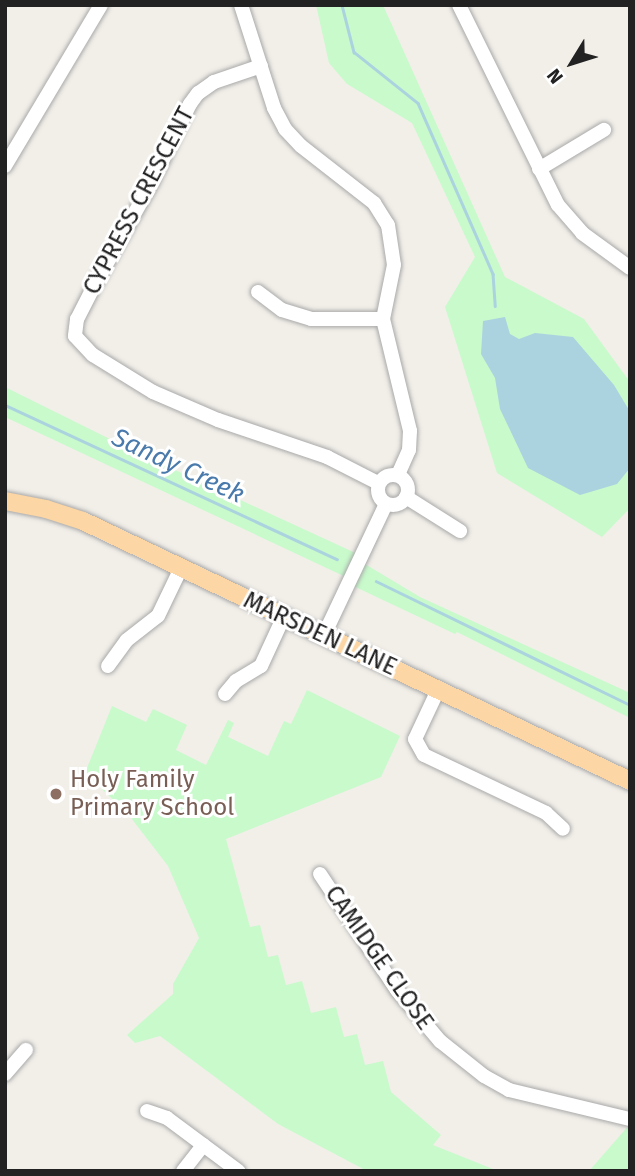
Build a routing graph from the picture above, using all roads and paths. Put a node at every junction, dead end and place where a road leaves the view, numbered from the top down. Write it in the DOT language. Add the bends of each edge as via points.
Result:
graph roads {
  1 [pos="101,5"];
  2 [pos="241,5"];
  3 [pos="459,5"];
  4 [pos="261,66"];
  5 [pos="604,130"];
  6 [pos="5,166"];
  7 [pos="539,169"];
  8 [pos="630,268"];
  9 [pos="258,292"];
  10 [pos="383,319"];
  11 [pos="398,475"];
  12 [pos="379,483"];
  13 [pos="406,497"];
  14 [pos="5,501"];
  15 [pos="386,504"];
  16 [pos="460,531"];
  17 [pos="181,568"];
  18 [pos="284,616"];
  19 [pos="324,635"];
  20 [pos="108,666"];
  21 [pos="438,690"];
  22 [pos="225,694"];
  23 [pos="630,781"];
  24 [pos="563,829"];
  25 [pos="320,874"];
  26 [pos="26,1049"];
  27 [pos="5,1074"];
  28 [pos="147,1111"];
  29 [pos="630,1119"];
  30 [pos="203,1145"];
  31 [pos="183,1171"];
  32 [pos="238,1171"];
  1 -- 6 [label="street"];
  2 -- 4 [label="street"];
  3 -- 7 [label="street"];
  4 -- 10 [label="street" via="285,129 374,203 388,225 394,265"];
  4 -- 12 [label="street, CYPRESS CRESCENT" via="214,82 190,104 69,337 153,392 327,457"];
  5 -- 7 [label="street"];
  7 -- 8 [label="street" via="569,219"];
  9 -- 10 [label="street" via="282,310 311,320"];
  10 -- 11 [label="street" via="410,431 409,450"];
  11 -- 12 [label="street" via="387,475"];
  11 -- 13 [label="street" via="407,484"];
  12 -- 15 [label="street" via="378,495"];
  13 -- 15 [label="street" via="397,505"];
  13 -- 16 [label="street"];
  14 -- 17 [label="main road, MARSDEN LANE" via="83,521"];
  15 -- 19 [label="street"];
  17 -- 18 [label="main road, MARSDEN LANE"];
  17 -- 20 [label="street" via="158,617 127,640"];
  18 -- 19 [label="main road, MARSDEN LANE"];
  18 -- 22 [label="street" via="261,666 236,681"];
  19 -- 21 [label="main road, MARSDEN LANE"];
  21 -- 23 [label="main road, MARSDEN LANE"];
  21 -- 24 [label="street" via="415,739 424,755 547,813"];
  25 -- 29 [label="street, CAMIDGE CLOSE" via="397,990 440,1041 484,1076 509,1090"];
  26 -- 27 [label="street"];
  28 -- 30 [label="street" via="167,1118"];
  30 -- 31 [label="street"];
  30 -- 32 [label="street"];
}
